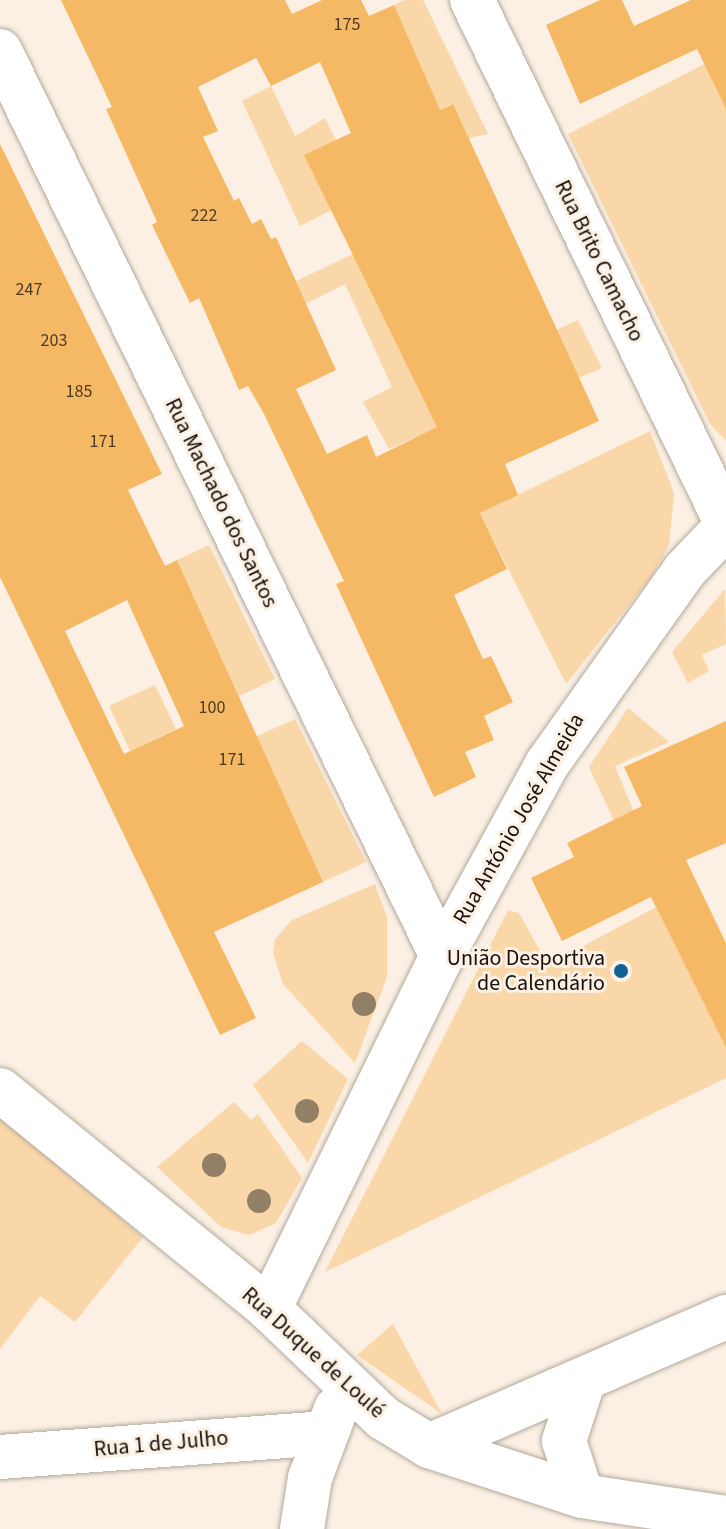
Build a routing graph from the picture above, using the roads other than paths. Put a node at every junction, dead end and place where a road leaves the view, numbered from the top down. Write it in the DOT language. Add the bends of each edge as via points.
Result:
graph roads {
  1 [pos="472,0"];
  2 [pos="0,51"];
  3 [pos="726,525"];
  4 [pos="442,956"];
  5 [pos="0,1090"];
  6 [pos="269,1309"];
  7 [pos="726,1317"];
  8 [pos="584,1379"];
  9 [pos="349,1388"];
  10 [pos="323,1433"];
  11 [pos="429,1446"];
  12 [pos="0,1457"];
  13 [pos="582,1496"];
  14 [pos="726,1518"];
  15 [pos="302,1529"];
  1 -- 3 [label="street, Rua Brito Camacho"];
  2 -- 4 [label="street, Rua Machado dos Santos"];
  3 -- 4 [label="street, Rua António José Almeida" via="684,571 564,736"];
  4 -- 6 [label="street, Rua António José Almeida"];
  5 -- 6 [label="street, Rua Duque de Loulé"];
  6 -- 9 [label="street, Rua Duque de Loulé"];
  7 -- 8 [label="street"];
  8 -- 11 [label="street"];
  8 -- 13 [label="street" via="564,1441"];
  9 -- 10 [label="street"];
  9 -- 11 [label="street, Rua Duque de Loulé"];
  10 -- 12 [label="street, Rua 1 de Julho"];
  10 -- 15 [label="street"];
  11 -- 13 [label="street, Rua Duque de Loulé"];
  13 -- 14 [label="street, Rua Duque de Loulé"];
}
